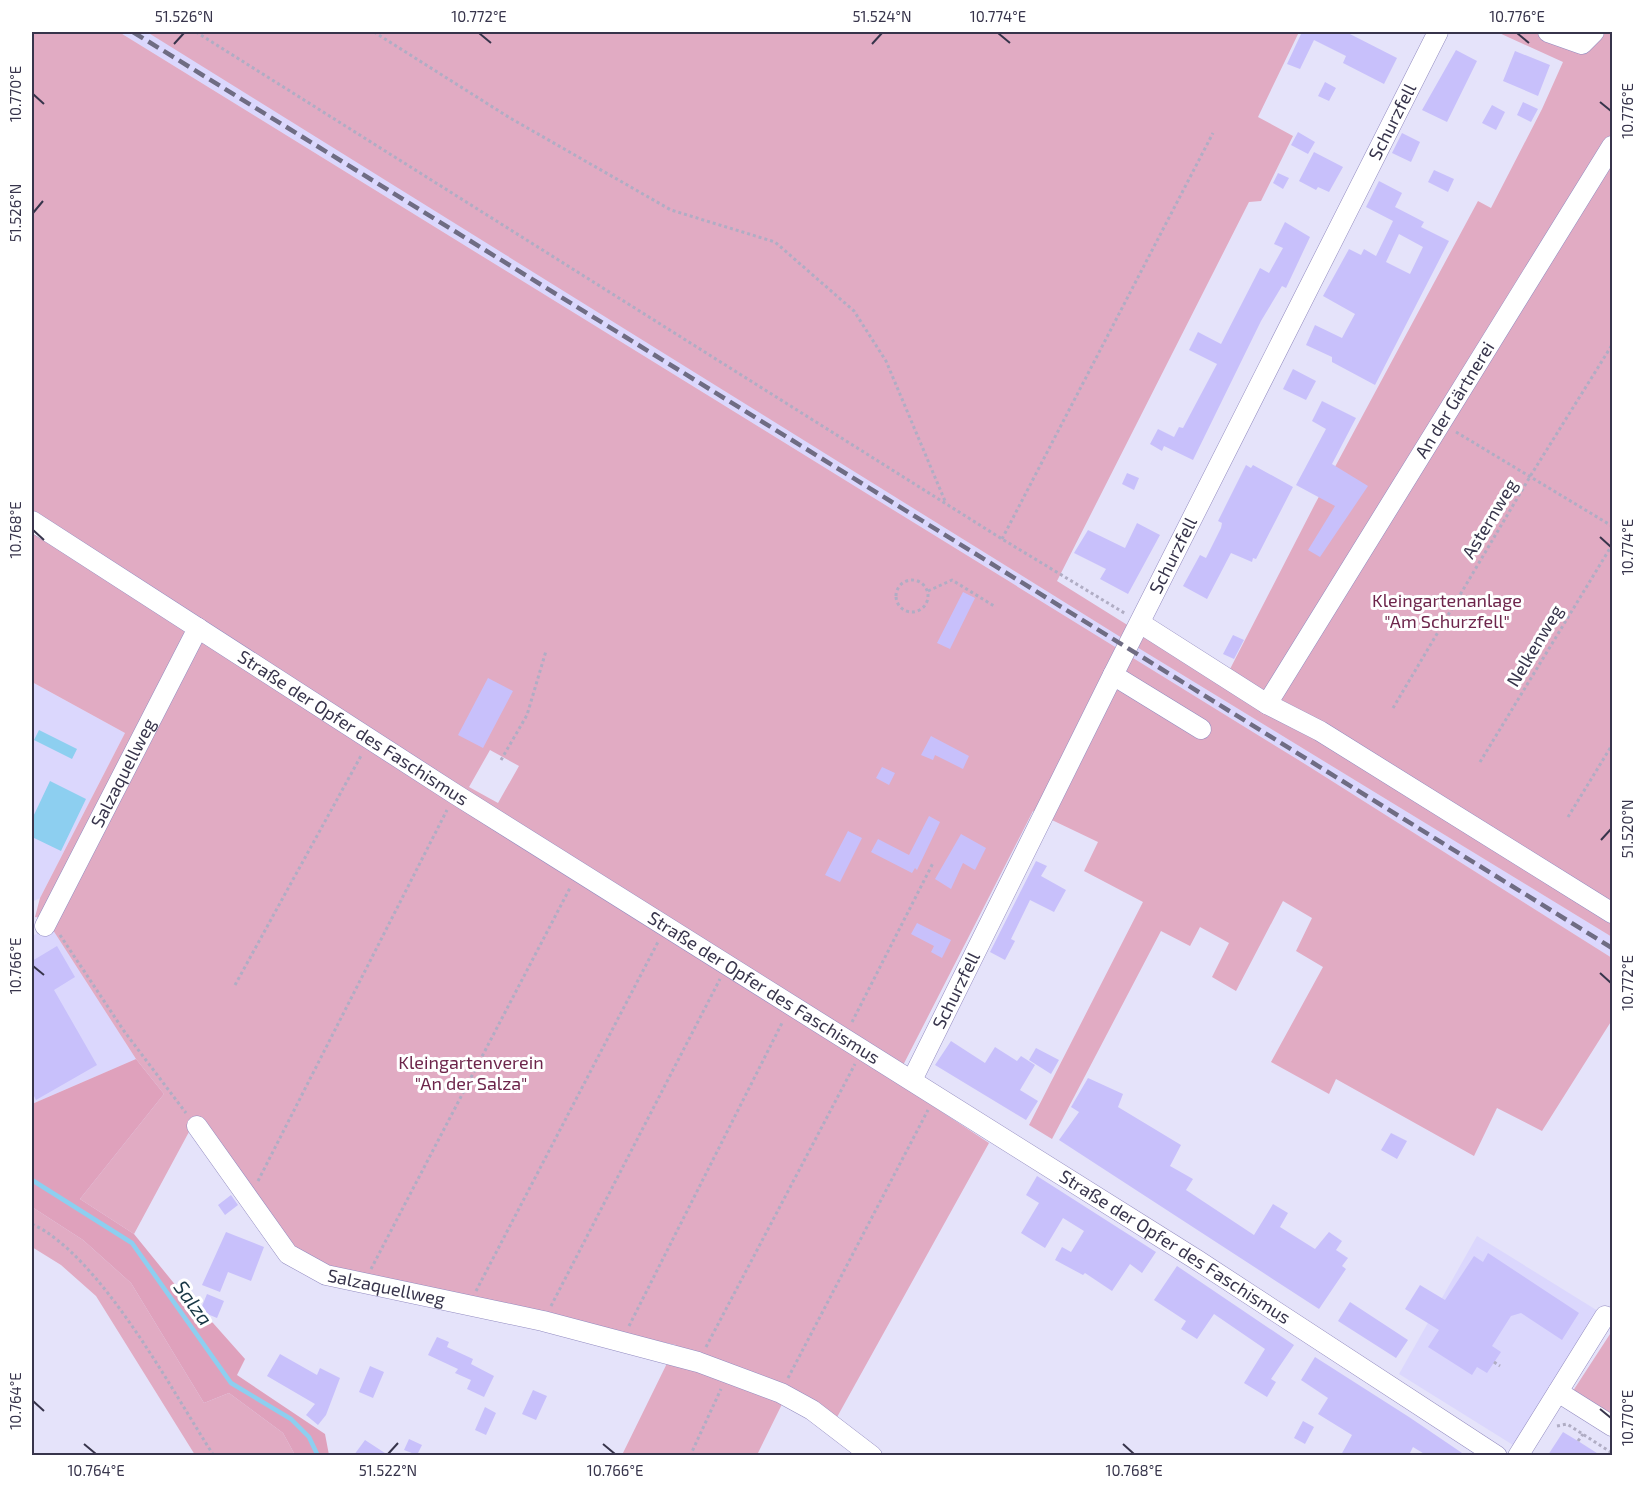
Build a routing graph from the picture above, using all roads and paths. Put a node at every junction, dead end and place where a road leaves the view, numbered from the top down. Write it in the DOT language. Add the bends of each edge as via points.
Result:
graph roads {
  1 [pos="196,32"];
  2 [pos="374,32"];
  3 [pos="1438,32"];
  4 [pos="1548,32"];
  5 [pos="1594,32"];
  6 [pos="1213,133"];
  7 [pos="1612,146"];
  8 [pos="1612,345"];
  9 [pos="1441,424"];
  10 [pos="1532,475"];
  11 [pos="946,503"];
  12 [pos="32,521"];
  13 [pos="1612,526"];
  14 [pos="1002,539"];
  15 [pos="1612,544"];
  16 [pos="928,591"];
  17 [pos="994,606"];
  18 [pos="1140,623"];
  19 [pos="198,628"];
  20 [pos="546,651"];
  21 [pos="1113,675"];
  22 [pos="1267,705"];
  23 [pos="1393,708"];
  24 [pos="1201,729"];
  25 [pos="370,739"];
  26 [pos="1612,745"];
  27 [pos="501,760"];
  28 [pos="1480,762"];
  29 [pos="455,794"];
  30 [pos="1568,817"];
  31 [pos="933,863"];
  32 [pos="579,871"];
  33 [pos="1612,913"];
  34 [pos="47,921"];
  35 [pos="667,925"];
  36 [pos="728,964"];
  37 [pos="235,985"];
  38 [pos="792,1004"];
  39 [pos="844,1037"];
  40 [pos="863,1049"];
  41 [pos="912,1080"];
  42 [pos="935,1096"];
  43 [pos="196,1126"];
  44 [pos="249,1198"];
  45 [pos="32,1224"];
  46 [pos="363,1284"];
  47 [pos="468,1305"];
  48 [pos="1605,1316"];
  49 [pos="543,1321"];
  50 [pos="622,1341"];
  51 [pos="698,1362"];
  52 [pos="1494,1362"];
  53 [pos="1500,1366"];
  54 [pos="728,1374"];
  55 [pos="1558,1392"];
  56 [pos="780,1393"];
  57 [pos="1612,1426"];
  58 [pos="1535,1428"];
  59 [pos="1583,1434"];
  60 [pos="1578,1441"];
  61 [pos="1611,1452"];
  62 [pos="214,1455"];
  63 [pos="690,1455"];
  64 [pos="872,1455"];
  65 [pos="1497,1455"];
  66 [pos="1518,1455"];
  67 [pos="1606,1455"];
  1 -- 11 [label="path"];
  2 -- 11 [label="path" via="510,118 671,210 775,242 854,311 886,361"];
  3 -- 18 [label="street, Schurzfell"];
  4 -- 5 [label="street" via="1582,44"];
  6 -- 14 [label="path"];
  7 -- 9 [label="street, An der Gärtnerei"];
  8 -- 10 [label="path, Asternweg"];
  9 -- 10 [label="path"];
  9 -- 22 [label="street, An der Gärtnerei"];
  10 -- 13 [label="path"];
  10 -- 23 [label="path, Asternweg"];
  11 -- 14 [label="path"];
  12 -- 19 [label="street, Straße der Opfer des Faschismus"];
  14 -- 18 [label="path"];
  15 -- 28 [label="path, Nelkenweg"];
  16 -- 16 [label="path" via="921,583 906,581 896,592 897,603 904,611 915,613 925,607"];
  16 -- 17 [label="path" via="952,580"];
  18 -- 21 [label="street, Schurzfell"];
  18 -- 22 [label="street"];
  19 -- 25 [label="street, Straße der Opfer des Faschismus"];
  19 -- 34 [label="street, Salzaquellweg"];
  20 -- 27 [label="path" via="526,715"];
  21 -- 24 [label="street"];
  21 -- 41 [label="street, Schurzfell"];
  22 -- 33 [label="street" via="1320,731"];
  25 -- 29 [label="street, Straße der Opfer des Faschismus"];
  25 -- 37 [label="path"];
  26 -- 30 [label="path"];
  29 -- 32 [label="street, Straße der Opfer des Faschismus"];
  29 -- 44 [label="path"];
  31 -- 39 [label="path"];
  32 -- 35 [label="street, Straße der Opfer des Faschismus"];
  32 -- 46 [label="path"];
  34 -- 43 [label="path"];
  35 -- 36 [label="street, Straße der Opfer des Faschismus"];
  35 -- 47 [label="path"];
  36 -- 38 [label="street, Straße der Opfer des Faschismus"];
  36 -- 49 [label="path"];
  38 -- 39 [label="street, Straße der Opfer des Faschismus"];
  38 -- 50 [label="path"];
  39 -- 40 [label="street, Straße der Opfer des Faschismus"];
  40 -- 41 [label="street, Straße der Opfer des Faschismus"];
  40 -- 51 [label="path"];
  41 -- 42 [label="street, Straße der Opfer des Faschismus"];
  42 -- 56 [label="path"];
  42 -- 65 [label="street, Straße der Opfer des Faschismus"];
  43 -- 44 [label="street, Salzaquellweg"];
  44 -- 46 [label="street, Salzaquellweg" via="288,1254 326,1275"];
  45 -- 62 [label="path" via="68,1250 107,1290"];
  46 -- 47 [label="street, Salzaquellweg"];
  47 -- 49 [label="street, Salzaquellweg"];
  48 -- 55 [label="street"];
  49 -- 50 [label="street, Salzaquellweg"];
  50 -- 51 [label="street, Salzaquellweg"];
  51 -- 54 [label="street, Salzaquellweg"];
  52 -- 53 [label="path"];
  54 -- 56 [label="street, Salzaquellweg"];
  54 -- 63 [label="path"];
  55 -- 57 [label="street"];
  55 -- 58 [label="street"];
  56 -- 64 [label="street, Salzaquellweg" via="812,1410"];
  58 -- 59 [label="path" via="1567,1424"];
  58 -- 66 [label="street"];
  59 -- 60 [label="path"];
  59 -- 61 [label="path"];
  61 -- 67 [label="path"];
}
